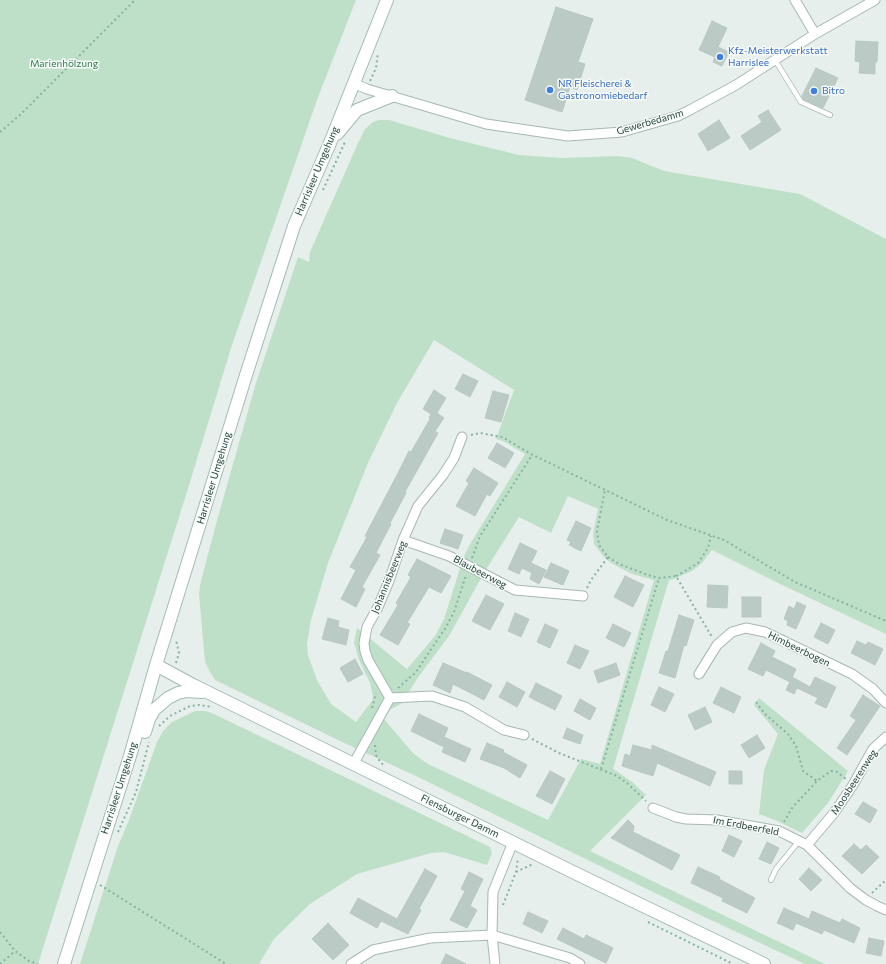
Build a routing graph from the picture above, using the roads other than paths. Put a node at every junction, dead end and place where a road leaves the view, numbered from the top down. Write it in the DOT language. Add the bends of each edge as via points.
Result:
graph roads {
  1 [pos="795,0"];
  2 [pos="875,0"];
  3 [pos="384,3"];
  4 [pos="815,34"];
  5 [pos="775,60"];
  6 [pos="353,83"];
  7 [pos="392,96"];
  8 [pos="830,115"];
  9 [pos="330,143"];
  10 [pos="462,437"];
  11 [pos="403,540"];
  12 [pos="583,596"];
  13 [pos="156,665"];
  14 [pos="699,674"];
  15 [pos="213,694"];
  16 [pos="390,698"];
  17 [pos="886,702"];
  18 [pos="524,735"];
  19 [pos="886,738"];
  20 [pos="354,763"];
  21 [pos="115,802"];
  22 [pos="652,808"];
  23 [pos="513,842"];
  24 [pos="803,843"];
  25 [pos="771,880"];
  26 [pos="886,910"];
  27 [pos="492,935"];
  28 [pos="64,964"];
  29 [pos="351,964"];
  30 [pos="495,964"];
  31 [pos="580,964"];
  32 [pos="764,964"];
  1 -- 4 [label="street"];
  2 -- 4 [label="street, Gewerbedamm"];
  3 -- 6 [label="main road, Harrisleer Umgehung"];
  4 -- 5 [label="street, Gewerbedamm"];
  5 -- 7 [label="street, Gewerbedamm" via="736,86 678,116 622,132 568,136 486,124"];
  5 -- 8 [label="lane" via="801,102"];
  6 -- 7 [label="street, Gewerbedamm"];
  6 -- 9 [label="main road, Harrisleer Umgehung"];
  7 -- 9 [label="main road" via="357,110"];
  9 -- 13 [label="main road, Harrisleer Umgehung" via="294,226"];
  10 -- 11 [label="street, Johannisbeerweg" via="454,458 418,506"];
  11 -- 12 [label="street, Blaubeerweg" via="449,556 515,590"];
  11 -- 16 [label="street, Johannisbeerweg" via="384,594 366,627 364,643 368,660"];
  13 -- 15 [label="main road, Flensburger Damm"];
  13 -- 21 [label="main road, Harrisleer Umgehung"];
  14 -- 17 [label="street, Himbeerbogen" via="717,645 732,632 746,628 765,632 852,674"];
  15 -- 20 [label="main road, Flensburger Damm"];
  15 -- 21 [label="main road" via="187,690 168,698 154,710 132,775"];
  16 -- 18 [label="street" via="432,696 465,707 504,730"];
  16 -- 20 [label="street"];
  19 -- 24 [label="street, Moosbeerenweg" via="873,749 834,813"];
  20 -- 23 [label="main road, Flensburger Damm"];
  21 -- 28 [label="main road, Harrisleer Umgehung" via="95,885"];
  22 -- 24 [label="street, Im Erdbeerfeld" via="686,819 717,820 779,831"];
  23 -- 27 [label="street" via="493,892"];
  23 -- 32 [label="main road, Flensburger Damm"];
  24 -- 25 [label="lane" via="776,869"];
  24 -- 26 [label="street, Im Erdbeerfeld" via="850,888"];
  27 -- 29 [label="street" via="430,938 373,950"];
  27 -- 30 [label="street"];
  27 -- 31 [label="street" via="570,958"];
}
